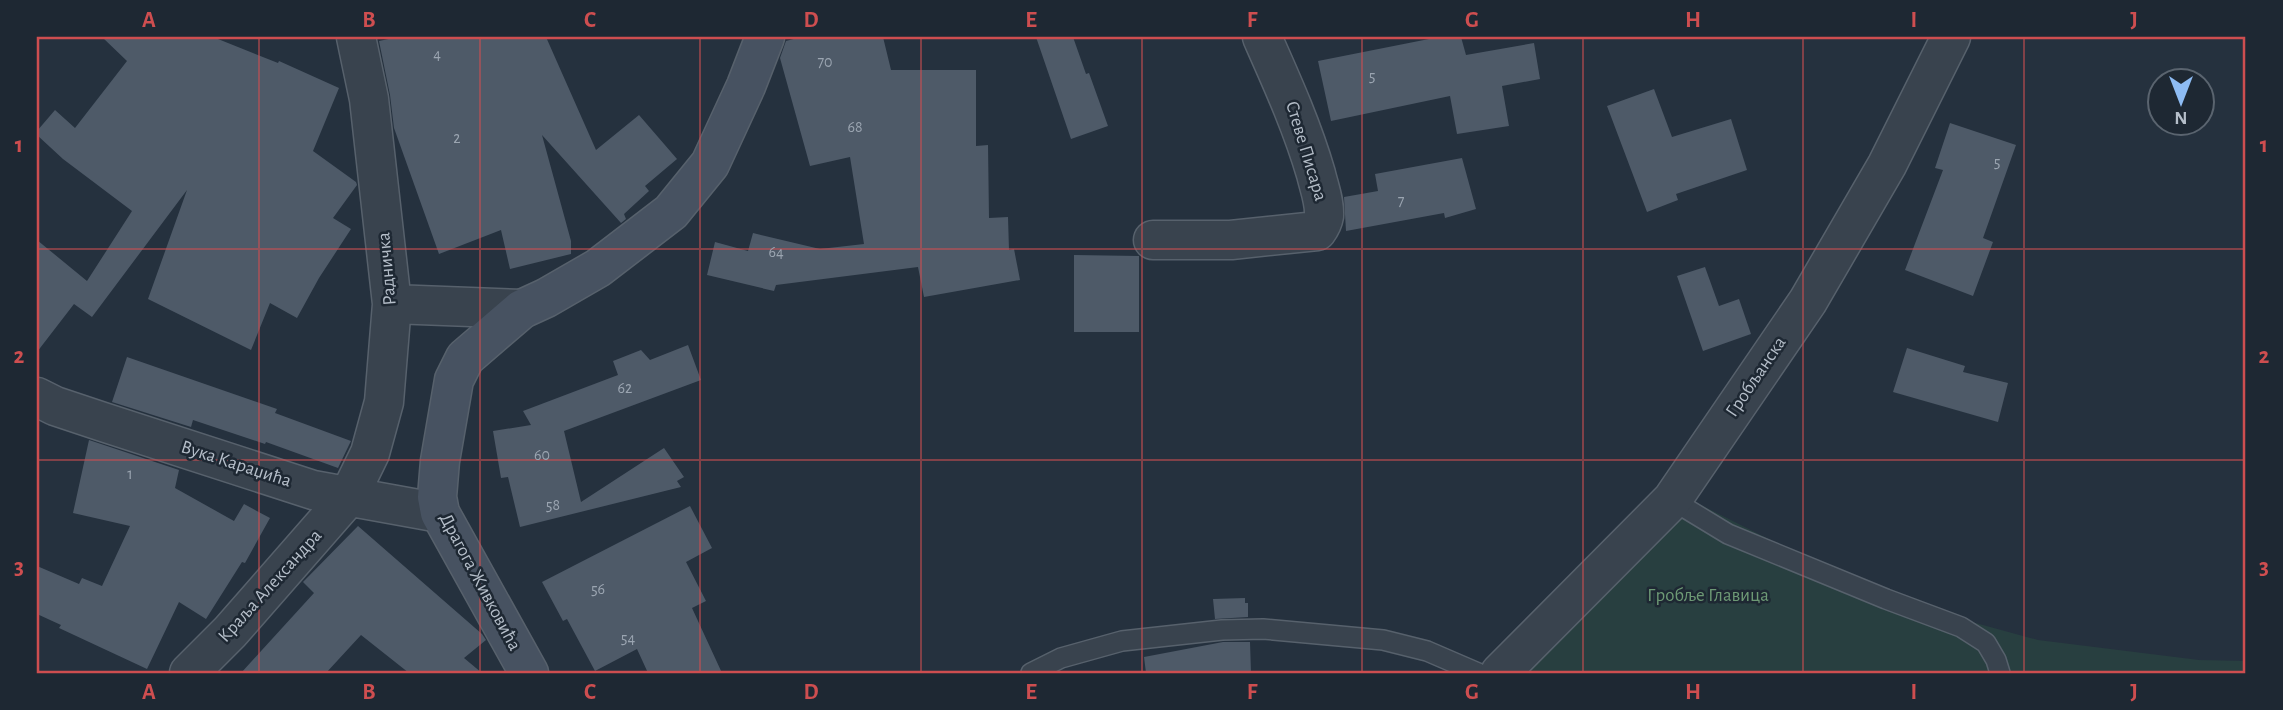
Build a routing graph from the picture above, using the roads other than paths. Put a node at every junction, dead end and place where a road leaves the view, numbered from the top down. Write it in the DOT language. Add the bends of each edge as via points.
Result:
graph roads {
  1 [pos="356,37"];
  2 [pos="765,37"];
  3 [pos="1262,37"];
  4 [pos="1951,37"];
  5 [pos="1153,240"];
  6 [pos="392,304"];
  7 [pos="522,309"];
  8 [pos="37,397"];
  9 [pos="349,496"];
  10 [pos="1672,500"];
  11 [pos="440,513"];
  12 [pos="189,673"];
  13 [pos="529,673"];
  14 [pos="1031,673"];
  15 [pos="1478,673"];
  16 [pos="1500,673"];
  17 [pos="2000,673"];
  1 -- 6 [label="street, Радничка" via="369,99"];
  2 -- 7 [label="street, Драгога Живковића" via="710,164 671,212 598,268"];
  3 -- 5 [label="street, Стеве Писара" via="1293,104 1309,153 1322,199 1322,225 1317,231 1231,240"];
  4 -- 10 [label="street, Гробљанска" via="1887,165 1808,301"];
  6 -- 7 [label="street, Драгога Живковића"];
  6 -- 9 [label="street, Радничка" via="384,402 370,453"];
  7 -- 11 [label="street, Драгога Живковића" via="465,358 454,380 440,461"];
  8 -- 9 [label="street, Вука Караџића" via="313,490"];
  9 -- 11 [label="street, Вука Караџића"];
  9 -- 12 [label="street, Краља Александра"];
  10 -- 16 [label="street, Гробљанска"];
  10 -- 17 [label="lane" via="1728,534 1961,627 1986,643"];
  11 -- 13 [label="street, Драгога Живковића"];
  14 -- 15 [label="lane" via="1061,658 1122,641 1263,628 1383,640 1427,651"];
}
